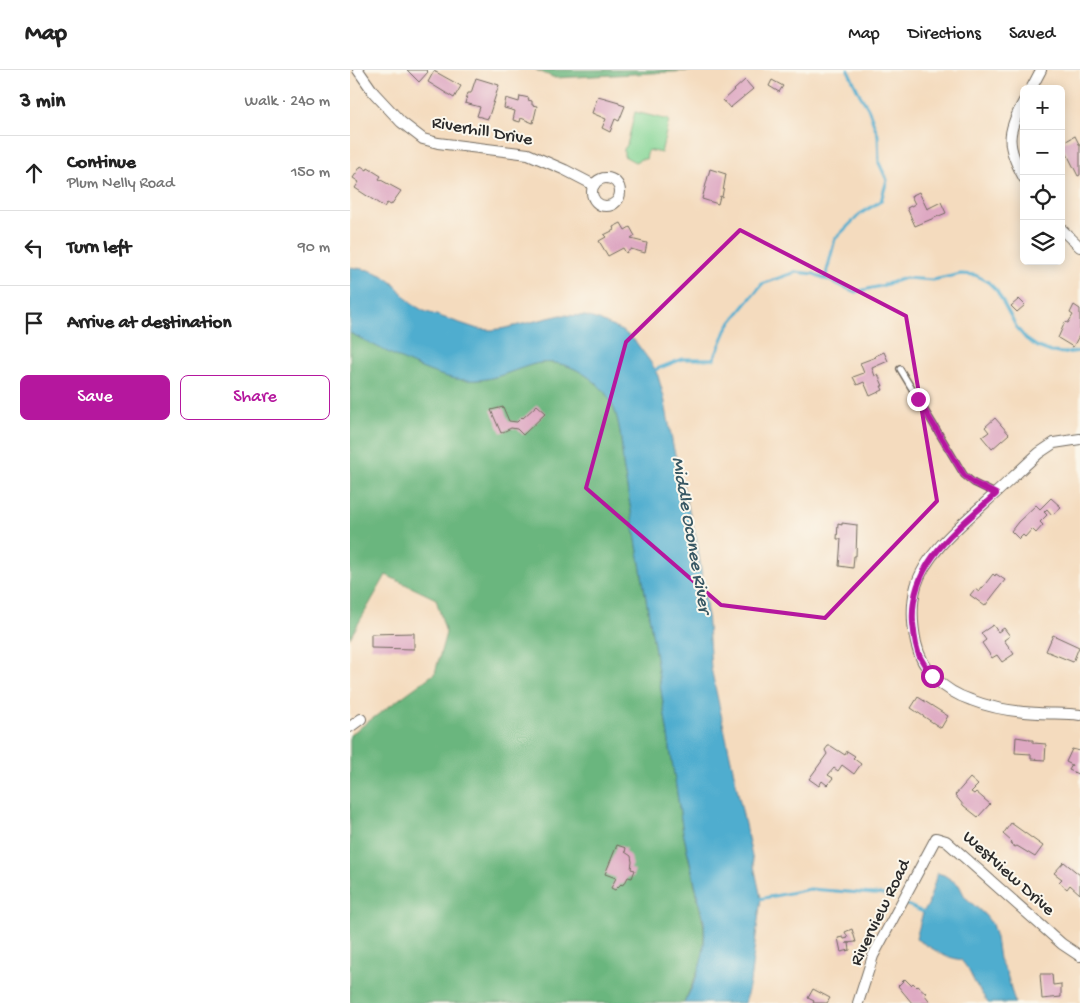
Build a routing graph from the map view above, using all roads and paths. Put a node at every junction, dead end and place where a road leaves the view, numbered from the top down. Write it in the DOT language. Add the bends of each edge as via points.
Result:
graph roads {
  1 [pos="358,70"];
  2 [pos="1041,70"];
  3 [pos="1033,85"];
  4 [pos="1020,110"];
  5 [pos="1023,175"];
  6 [pos="594,185"];
  7 [pos="1065,233"];
  8 [pos="1080,246"];
  9 [pos="900,369"];
  10 [pos="1080,439"];
  11 [pos="996,494"];
  12 [pos="1080,715"];
  13 [pos="361,719"];
  14 [pos="350,727"];
  15 [pos="936,838"];
  16 [pos="1080,956"];
  17 [pos="858,1003"];
  1 -- 6 [label="street, Riverhill Drive" via="401,122 423,139 528,154"];
  2 -- 3 [label="street"];
  4 -- 5 [label="street" via="1010,134 1010,149"];
  7 -- 8 [label="street"];
  9 -- 11 [label="lane" via="964,475"];
  10 -- 11 [label="street" via="1054,443"];
  11 -- 12 [label="street" via="927,563 912,610 919,656 932,676 971,700 1036,713"];
  13 -- 14 [label="street"];
  15 -- 16 [label="street, Westview Drive" via="946,841 1062,944"];
  15 -- 17 [label="street, Riverview Road" via="873,956"];
}
